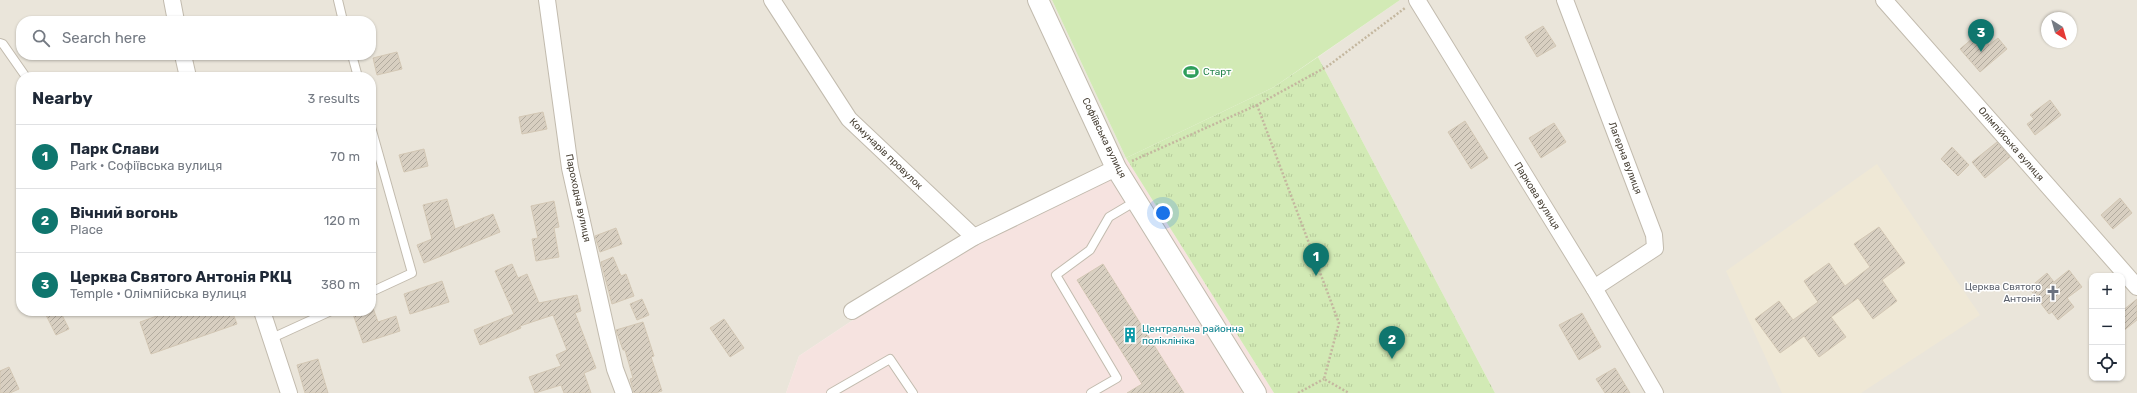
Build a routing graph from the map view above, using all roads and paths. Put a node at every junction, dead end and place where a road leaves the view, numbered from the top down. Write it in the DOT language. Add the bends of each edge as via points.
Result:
graph roads {
  1 [pos="172,0"];
  2 [pos="338,0"];
  3 [pos="547,0"];
  4 [pos="772,0"];
  5 [pos="1038,0"];
  6 [pos="1565,0"];
  7 [pos="1884,0"];
  8 [pos="1413,2"];
  9 [pos="175,16"];
  10 [pos="342,16"];
  11 [pos="0,43"];
  12 [pos="184,60"];
  13 [pos="353,60"];
  14 [pos="23,72"];
  15 [pos="187,72"];
  16 [pos="357,72"];
  17 [pos="1257,106"];
  18 [pos="376,145"];
  19 [pos="1116,168"];
  20 [pos="1137,200"];
  21 [pos="974,237"];
  22 [pos="2137,287"];
  23 [pos="1594,288"];
  24 [pos="376,290"];
  25 [pos="852,312"];
  26 [pos="264,316"];
  27 [pos="319,316"];
  28 [pos="272,338"];
  29 [pos="1324,379"];
  30 [pos="289,393"];
  31 [pos="624,393"];
  32 [pos="831,393"];
  33 [pos="913,393"];
  34 [pos="1091,393"];
  35 [pos="1256,393"];
  36 [pos="1298,393"];
  37 [pos="1349,393"];
  38 [pos="1654,393"];
  1 -- 9 [label="street"];
  2 -- 10 [label="lane"];
  3 -- 31 [label="street, Пароходна вулиця" via="570,168 615,369"];
  4 -- 21 [label="street, Комунарів провулок" via="849,119"];
  5 -- 19 [label="street, Софіївська вулиця"];
  6 -- 23 [label="street, Лагерна вулиця" via="1654,235 1654,248"];
  7 -- 22 [label="street, Олімпійська вулиця"];
  8 -- 17 [label="path" via="1328,66"];
  8 -- 23 [label="street, Паркова вулиця"];
  11 -- 14 [label="lane"];
  12 -- 15 [label="street"];
  13 -- 16 [label="lane"];
  17 -- 19 [label="path"];
  17 -- 29 [label="path" via="1339,323"];
  18 -- 24 [label="lane" via="412,273"];
  19 -- 20 [label="street, Софіївська вулиця"];
  19 -- 21 [label="street"];
  20 -- 34 [label="lane" via="1109,217 1090,250 1056,275 1117,378"];
  20 -- 35 [label="street, Софіївська вулиця"];
  21 -- 25 [label="street"];
  23 -- 38 [label="street, Паркова вулиця"];
  26 -- 28 [label="street"];
  27 -- 28 [label="lane"];
  28 -- 30 [label="street"];
  29 -- 36 [label="path"];
  29 -- 37 [label="path"];
  32 -- 33 [label="lane" via="890,359"];
}
